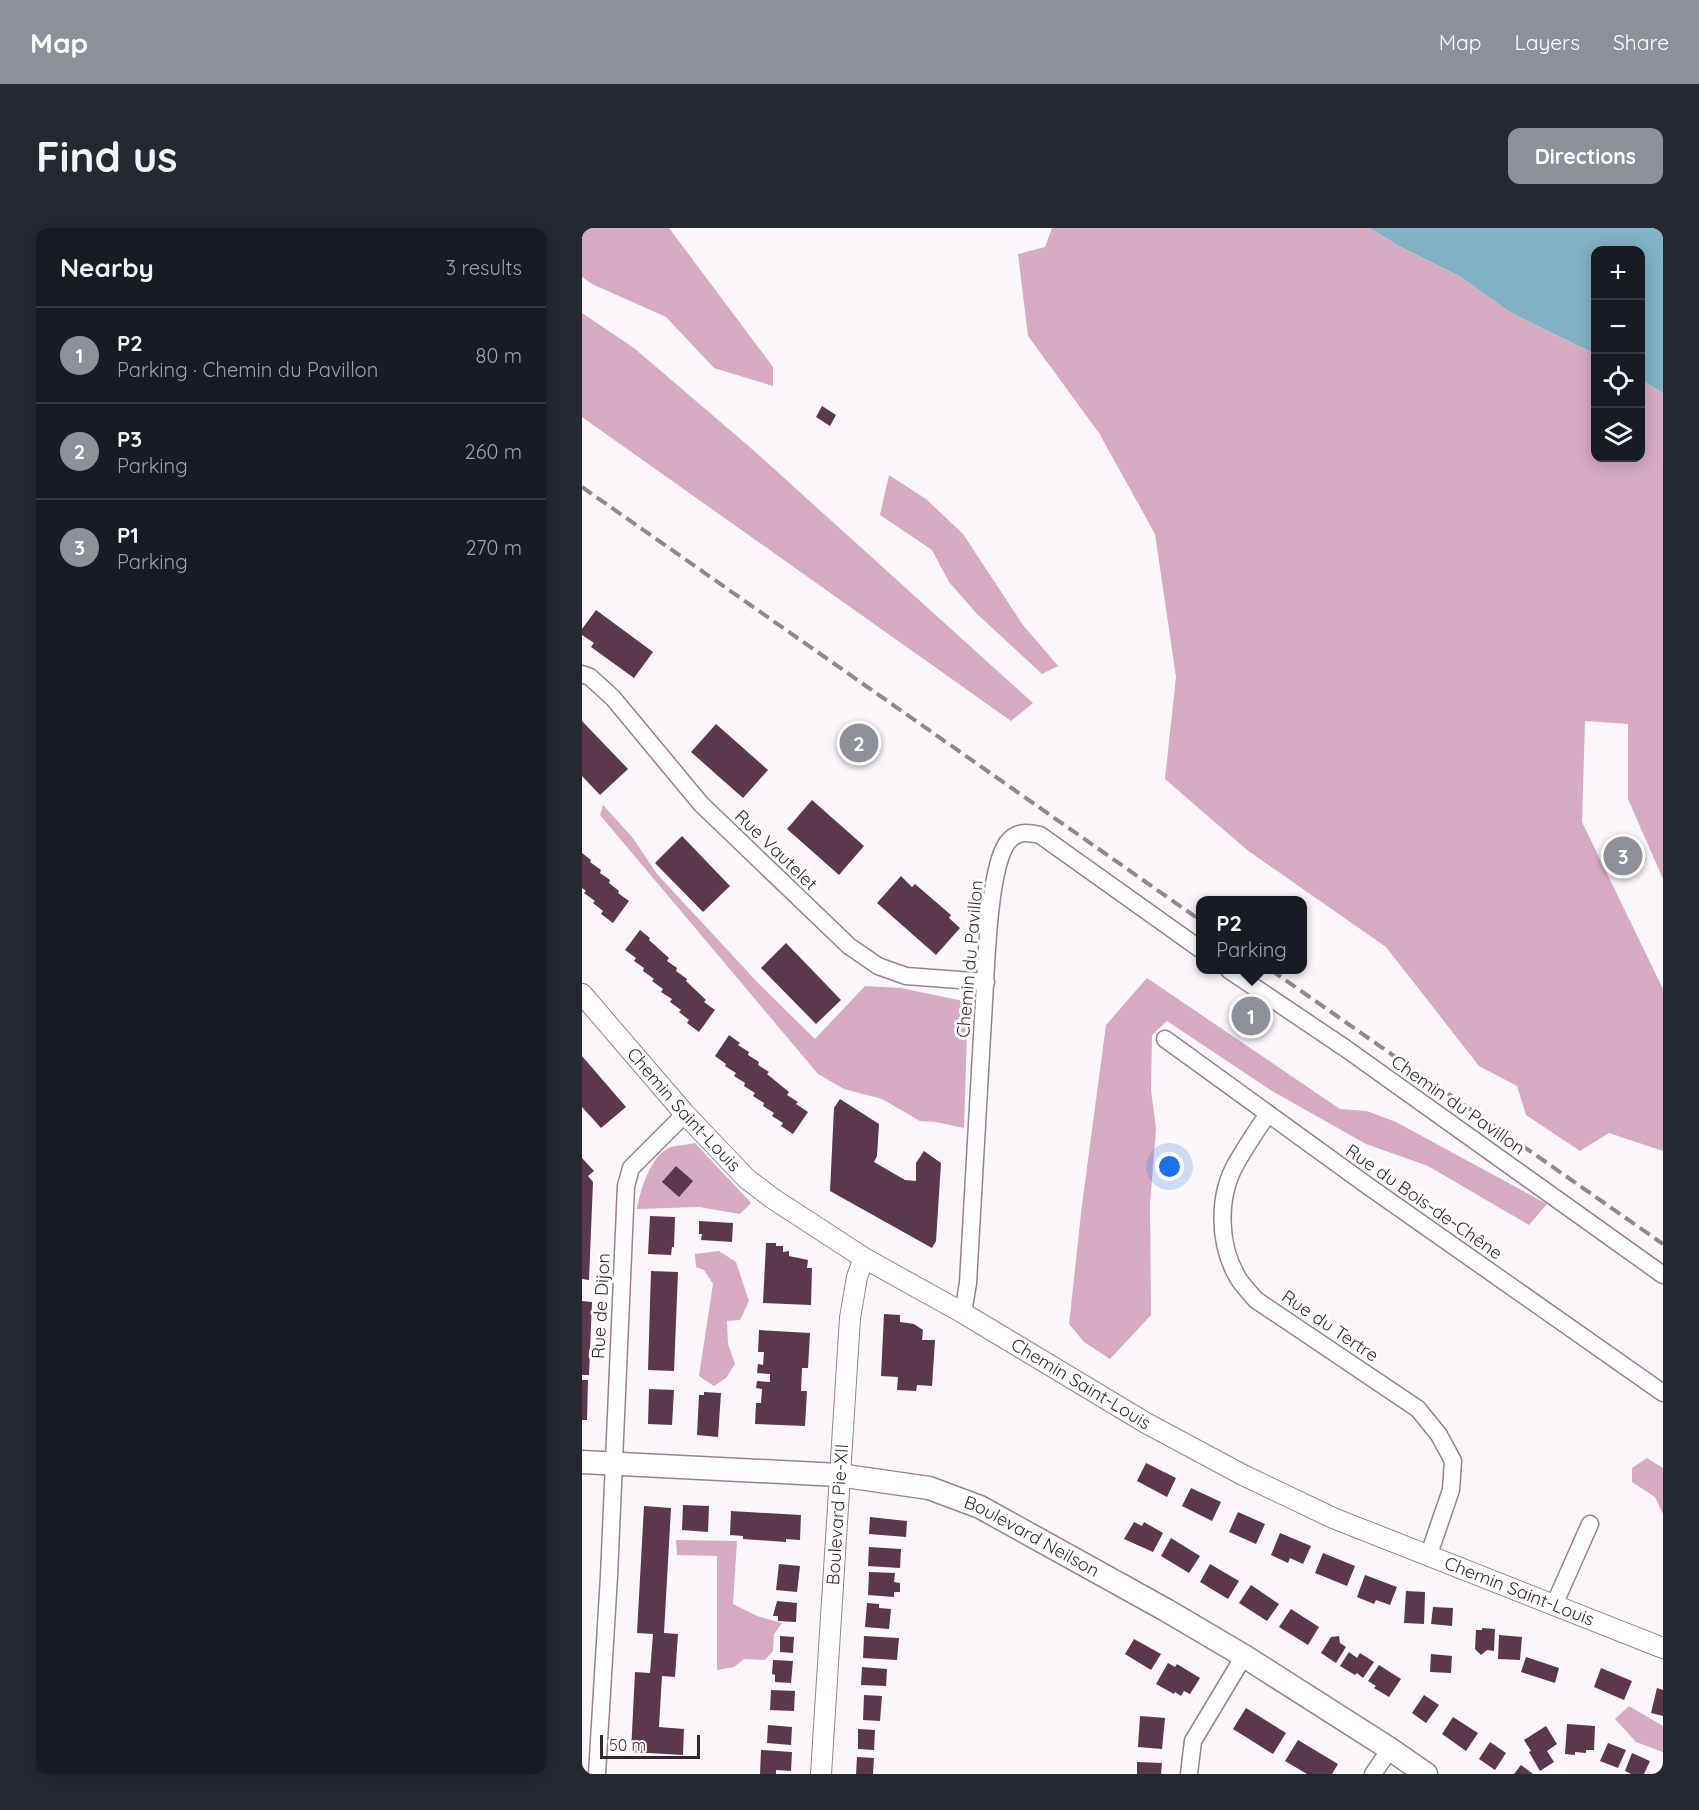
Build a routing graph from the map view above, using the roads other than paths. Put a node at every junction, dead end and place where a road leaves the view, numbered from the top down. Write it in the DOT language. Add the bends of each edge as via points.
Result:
graph roads {
  1 [pos="582,674"];
  2 [pos="1196,946"];
  3 [pos="1236,974"];
  4 [pos="986,982"];
  5 [pos="582,994"];
  6 [pos="1165,1039"];
  7 [pos="685,1114"];
  8 [pos="1267,1115"];
  9 [pos="864,1258"];
  10 [pos="1663,1275"];
  11 [pos="963,1313"];
  12 [pos="1663,1393"];
  13 [pos="582,1462"];
  14 [pos="613,1464"];
  15 [pos="839,1475"];
  16 [pos="1590,1524"];
  17 [pos="1428,1557"];
  18 [pos="1554,1605"];
  19 [pos="1663,1648"];
  20 [pos="1244,1656"];
  21 [pos="1390,1749"];
  22 [pos="597,1774"];
  23 [pos="821,1774"];
  24 [pos="1189,1774"];
  25 [pos="1373,1774"];
  26 [pos="1426,1774"];
  1 -- 4 [label="street, Rue Vautelet" via="613,698 701,804 849,946 878,966 906,976"];
  2 -- 4 [label="street, Chemin du Pavillon" via="1040,835 1025,831 1008,842 998,867"];
  3 -- 10 [label="street, Chemin du Pavillon"];
  4 -- 11 [label="street, Chemin du Pavillon" via="969,1283"];
  5 -- 7 [label="street, Chemin Saint-Louis"];
  6 -- 8 [label="street, Rue du Bois-de-Chêne"];
  7 -- 9 [label="street, Chemin Saint-Louis" via="747,1179"];
  7 -- 14 [label="street, Rue de Dijon" via="631,1168 626,1186"];
  8 -- 12 [label="street, Rue du Bois-de-Chêne"];
  8 -- 17 [label="street, Rue du Tertre" via="1236,1163 1223,1195 1227,1253 1256,1300 1418,1409 1439,1436 1452,1461 1451,1490"];
  9 -- 11 [label="street, Chemin Saint-Louis"];
  9 -- 15 [label="street, Boulevard Pie-XII" via="850,1318"];
  11 -- 17 [label="street, Chemin Saint-Louis" via="1146,1423 1243,1475"];
  13 -- 14 [label="main road, Boulevard Neilson"];
  14 -- 15 [label="main road, Boulevard Neilson"];
  14 -- 22 [label="street, Rue de Dijon"];
  15 -- 20 [label="main road, Boulevard Neilson" via="929,1488 980,1507"];
  15 -- 23 [label="street, Boulevard Pie-XII"];
  16 -- 18 [label="street"];
  17 -- 18 [label="street, Chemin Saint-Louis"];
  18 -- 19 [label="street, Chemin Saint-Louis"];
  20 -- 21 [label="main road, Boulevard Neilson"];
  20 -- 24 [label="street" via="1194,1742"];
  21 -- 25 [label="street"];
  21 -- 26 [label="main road, Boulevard Neilson"];
}
